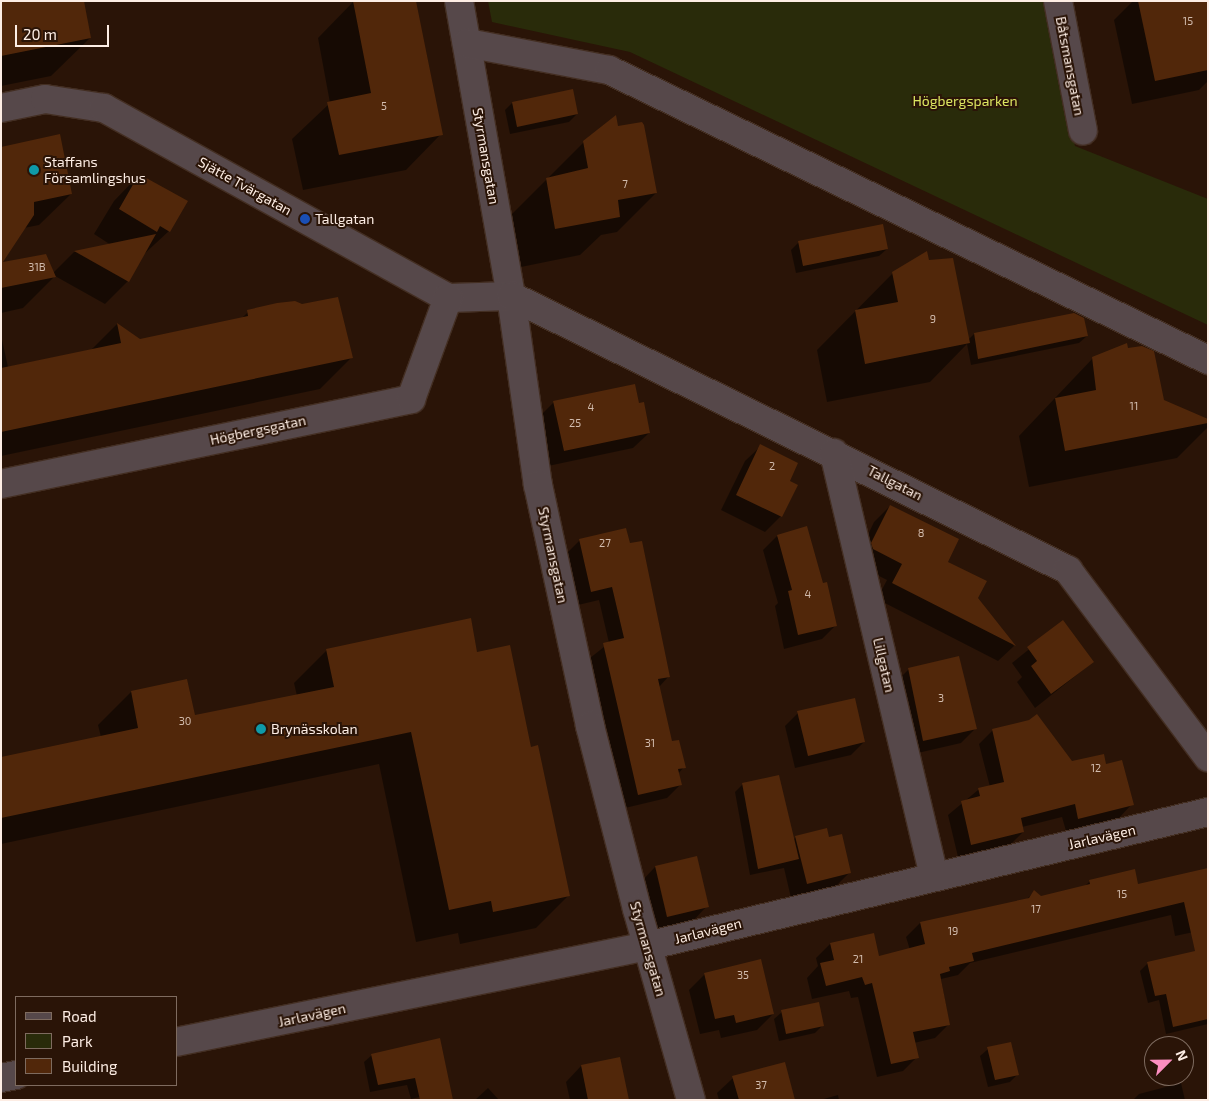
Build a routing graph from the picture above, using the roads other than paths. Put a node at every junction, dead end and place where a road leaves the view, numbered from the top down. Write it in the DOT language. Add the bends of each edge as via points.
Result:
graph roads {
  1 [pos="459,1"];
  2 [pos="1058,1"];
  3 [pos="467,44"];
  4 [pos="1,108"];
  5 [pos="1083,131"];
  6 [pos="511,296"];
  7 [pos="448,298"];
  8 [pos="1208,360"];
  9 [pos="834,453"];
  10 [pos="1,484"];
  11 [pos="1208,757"];
  12 [pos="1208,812"];
  13 [pos="934,876"];
  14 [pos="647,946"];
  15 [pos="178,1042"];
  16 [pos="15,1075"];
  17 [pos="1,1078"];
  18 [pos="691,1100"];
  1 -- 3 [label="street, Styrmansgatan"];
  2 -- 5 [label="street, Båtsmansgatan"];
  3 -- 6 [label="street, Styrmansgatan"];
  3 -- 8 [label="street" via="609,70"];
  4 -- 7 [label="street, Sjätte Tvärgatan" via="45,99 104,108"];
  6 -- 7 [label="street"];
  6 -- 9 [label="street, Tallgatan"];
  6 -- 14 [label="street, Styrmansgatan" via="538,485 590,726"];
  7 -- 10 [label="street, Högbergsgatan" via="411,399"];
  9 -- 11 [label="street, Tallgatan" via="1068,570"];
  9 -- 13 [label="street, Lillgatan"];
  12 -- 13 [label="street, Jarlavägen"];
  13 -- 14 [label="street, Jarlavägen"];
  14 -- 15 [label="street, Jarlavägen"];
  14 -- 18 [label="street, Styrmansgatan"];
  16 -- 17 [label="street"];
}
